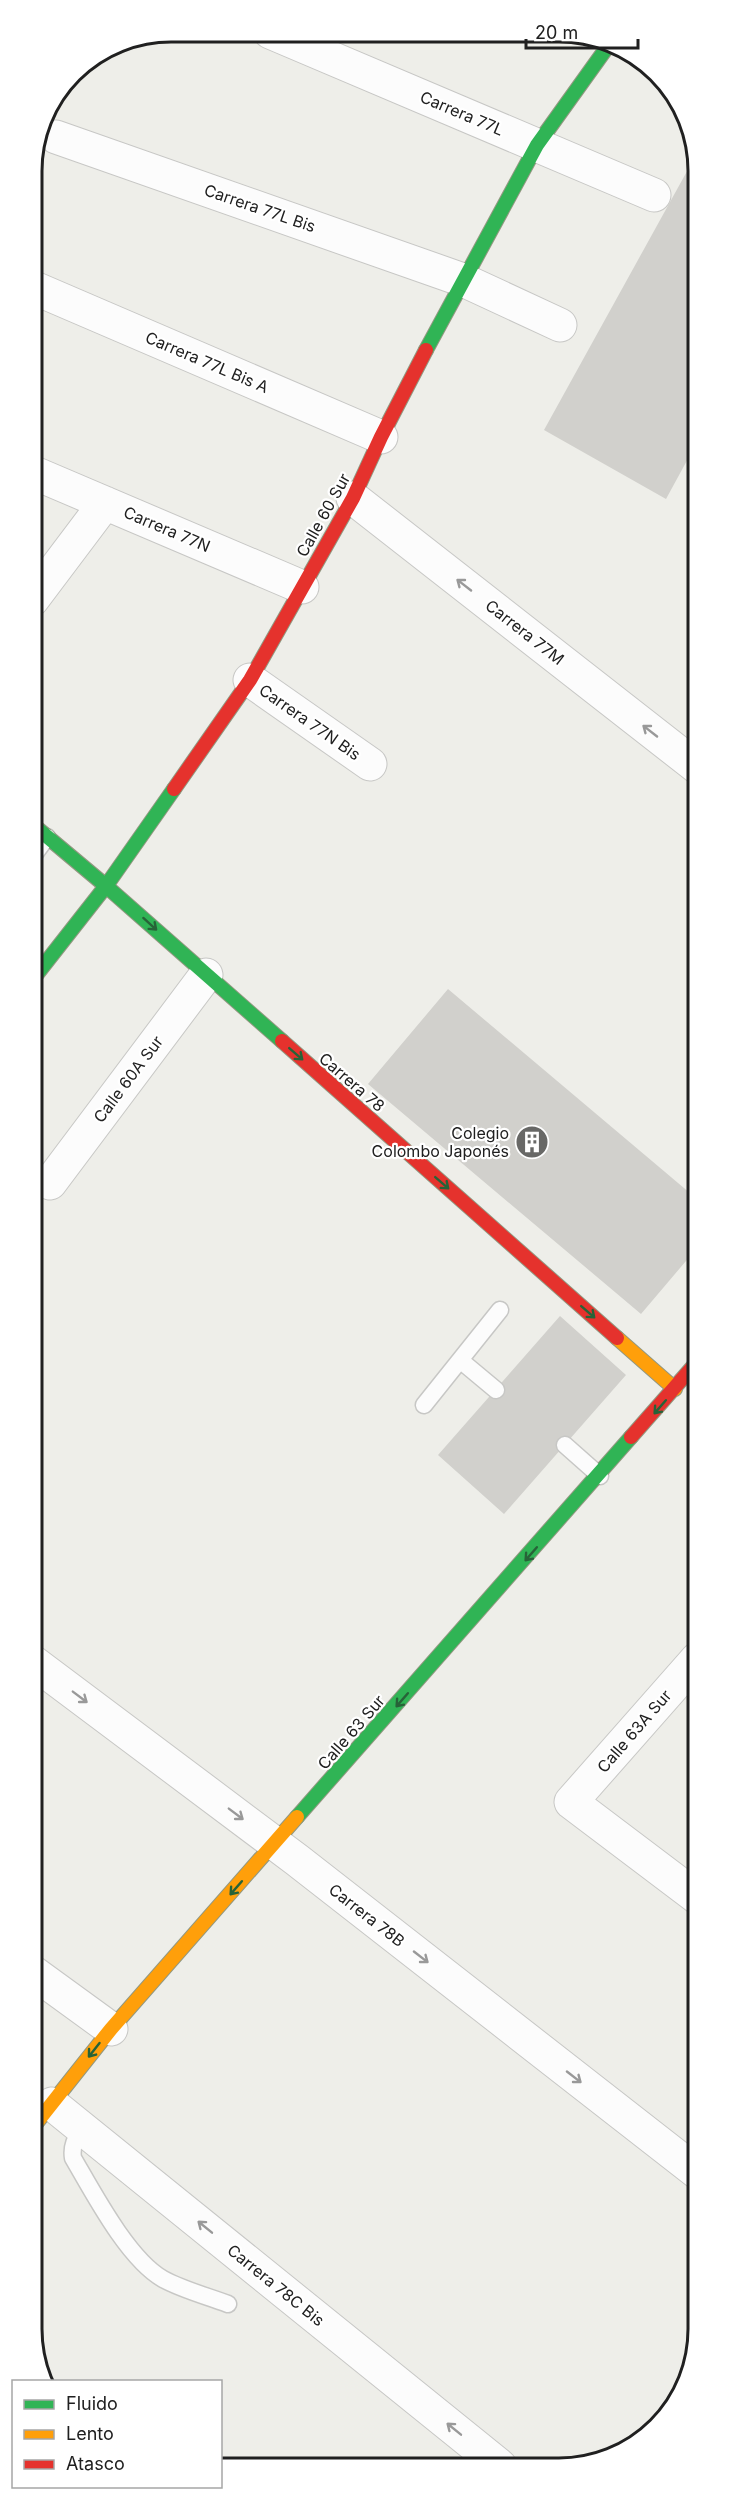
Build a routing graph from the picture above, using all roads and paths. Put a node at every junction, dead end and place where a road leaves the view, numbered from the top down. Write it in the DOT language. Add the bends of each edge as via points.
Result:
graph roads {
  1 [pos="294,42"];
  2 [pos="605,51"];
  3 [pos="56,137"];
  4 [pos="537,145"];
  5 [pos="654,195"];
  6 [pos="463,280"];
  7 [pos="42,291"];
  8 [pos="560,325"];
  9 [pos="381,437"];
  10 [pos="42,476"];
  11 [pos="353,498"];
  12 [pos="105,503"];
  13 [pos="302,586"];
  14 [pos="42,587"];
  15 [pos="250,680"];
  16 [pos="688,760"];
  17 [pos="370,764"];
  18 [pos="42,832"];
  19 [pos="47,837"];
  20 [pos="42,844"];
  21 [pos="106,885"];
  22 [pos="42,967"];
  23 [pos="206,975"];
  24 [pos="50,1183"];
  25 [pos="500,1310"];
  26 [pos="460,1360"];
  27 [pos="688,1373"];
  28 [pos="675,1389"];
  29 [pos="496,1390"];
  30 [pos="424,1405"];
  31 [pos="565,1445"];
  32 [pos="600,1476"];
  33 [pos="42,1669"];
  34 [pos="688,1670"];
  35 [pos="275,1844"];
  36 [pos="688,1890"];
  37 [pos="42,1979"];
  38 [pos="111,2029"];
  39 [pos="43,2115"];
  40 [pos="82,2128"];
  41 [pos="688,2165"];
  42 [pos="228,2304"];
  43 [pos="490,2458"];
  1 -- 4 [label="street, Carrera 77L"];
  2 -- 4 [label="street, Calle 60 Sur"];
  3 -- 6 [label="street, Carrera 77L Bis"];
  4 -- 5 [label="street, Carrera 77L"];
  4 -- 6 [label="street, Calle 60 Sur"];
  6 -- 8 [label="street, Carrera 77L Bis"];
  6 -- 9 [label="street, Calle 60 Sur"];
  7 -- 9 [label="street, Carrera 77L Bis A"];
  9 -- 11 [label="street, Calle 60 Sur"];
  10 -- 12 [label="street, Carrera 77N"];
  11 -- 13 [label="street, Calle 60 Sur"];
  16 -- 11 [label="street, Carrera 77M, one-way"];
  12 -- 13 [label="street, Carrera 77N"];
  12 -- 14 [label="street"];
  13 -- 15 [label="street, Calle 60 Sur"];
  15 -- 17 [label="street, Carrera 77N Bis"];
  15 -- 21 [label="street, Calle 60 Sur"];
  18 -- 19 [label="street, Carrera 78"];
  19 -- 20 [label="lane"];
  19 -- 21 [label="street, Carrera 78"];
  21 -- 22 [label="street, Calle 60 Sur"];
  21 -- 23 [label="street, Carrera 78, one-way"];
  23 -- 24 [label="street, Calle 60A Sur"];
  23 -- 28 [label="street, Carrera 78, one-way"];
  25 -- 26 [label="lane"];
  26 -- 29 [label="lane"];
  26 -- 30 [label="lane"];
  27 -- 28 [label="street, Calle 63 Sur"];
  28 -- 32 [label="street, Calle 63 Sur, one-way"];
  31 -- 32 [label="lane"];
  32 -- 35 [label="street, Calle 63 Sur, one-way"];
  33 -- 35 [label="street, Carrera 78B, one-way"];
  34 -- 36 [label="street, Calle 63A Sur" via="571,1802"];
  35 -- 38 [label="street, Calle 63 Sur, one-way"];
  35 -- 41 [label="street, Carrera 78B, one-way"];
  37 -- 38 [label="street"];
  38 -- 39 [label="street, Calle 63 Sur, one-way"];
  39 -- 40 [label="street, Carrera 78C Bis"];
  40 -- 42 [label="lane" via="74,2141 73,2158 142,2263 164,2279"];
  43 -- 40 [label="street, Carrera 78C Bis, one-way"];
}
